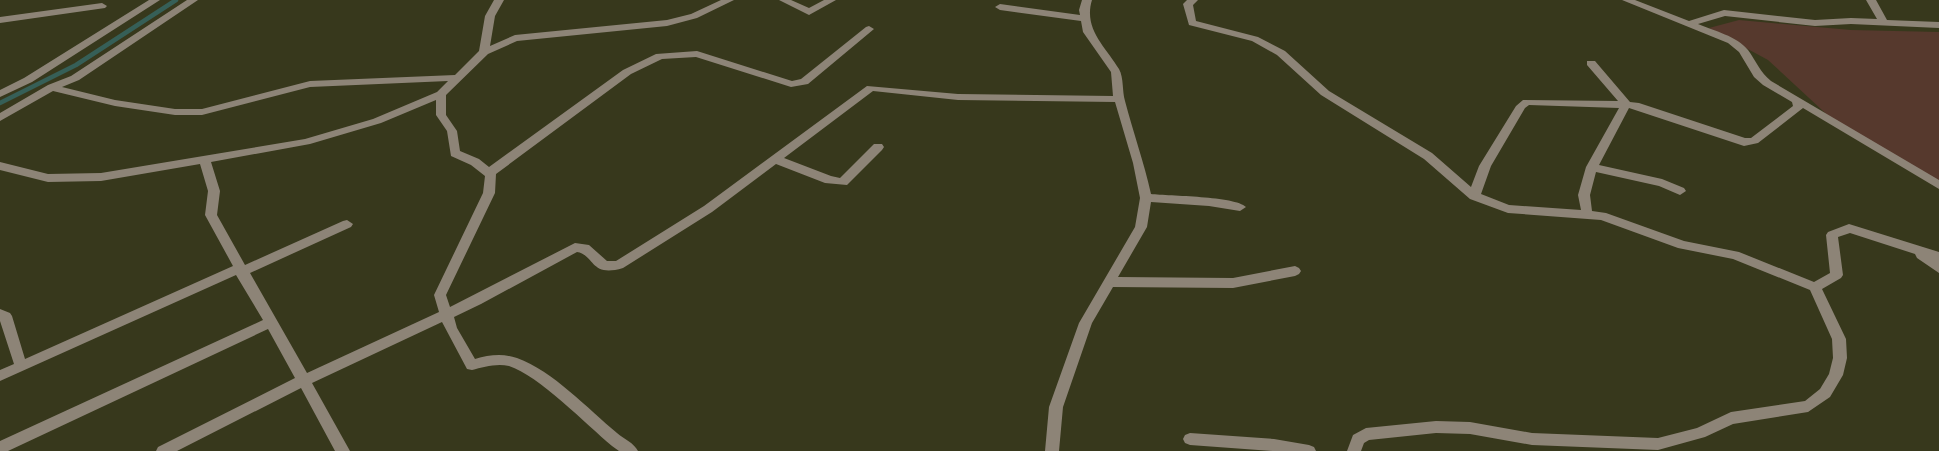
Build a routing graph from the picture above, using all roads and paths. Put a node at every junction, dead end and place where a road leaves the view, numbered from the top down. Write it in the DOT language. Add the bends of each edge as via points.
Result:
graph roads {
  1 [pos="155,0"];
  2 [pos="193,0"];
  3 [pos="500,0"];
  4 [pos="729,0"];
  5 [pos="784,0"];
  6 [pos="831,0"];
  7 [pos="1087,0"];
  8 [pos="1193,0"];
  9 [pos="1627,0"];
  10 [pos="1871,0"];
  11 [pos="102,6"];
  12 [pos="1000,7"];
  13 [pos="1085,19"];
  14 [pos="0,20"];
  15 [pos="1884,23"];
  16 [pos="1689,24"];
  17 [pos="1939,25"];
  18 [pos="870,29"];
  19 [pos="483,52"];
  20 [pos="1591,63"];
  21 [pos="456,78"];
  22 [pos="52,87"];
  23 [pos="0,94"];
  24 [pos="441,94"];
  25 [pos="1119,99"];
  26 [pos="1797,100"];
  27 [pos="1626,104"];
  28 [pos="0,118"];
  29 [pos="878,147"];
  30 [pos="774,159"];
  31 [pos="205,161"];
  32 [pos="0,166"];
  33 [pos="1592,166"];
  34 [pos="489,173"];
  35 [pos="1939,185"];
  36 [pos="1680,191"];
  37 [pos="1474,195"];
  38 [pos="1146,198"];
  39 [pos="1240,207"];
  40 [pos="1587,214"];
  41 [pos="346,224"];
  42 [pos="1916,251"];
  43 [pos="1939,257"];
  44 [pos="1939,268"];
  45 [pos="240,270"];
  46 [pos="1295,271"];
  47 [pos="1109,282"];
  48 [pos="1815,287"];
  49 [pos="0,314"];
  50 [pos="448,314"];
  51 [pos="270,322"];
  52 [pos="21,366"];
  53 [pos="0,376"];
  54 [pos="303,381"];
  55 [pos="1190,438"];
  56 [pos="611,447"];
  57 [pos="0,448"];
  58 [pos="163,451"];
  59 [pos="343,451"];
  60 [pos="631,451"];
  61 [pos="1052,451"];
  62 [pos="1309,451"];
  63 [pos="1354,451"];
  1 -- 23 [label="street"];
  2 -- 22 [label="street" via="75,78"];
  3 -- 19 [label="street" via="490,16"];
  4 -- 19 [label="street" via="667,23 515,38"];
  5 -- 6 [label="street" via="808,12"];
  7 -- 13 [label="street"];
  8 -- 37 [label="street" via="1188,4 1192,23 1255,39 1281,53 1325,93 1428,156"];
  9 -- 16 [label="street"];
  10 -- 15 [label="street"];
  11 -- 14 [label="street"];
  12 -- 13 [label="street"];
  13 -- 25 [label="street" via="1088,32 1116,72"];
  15 -- 16 [label="street" via="1815,23 1724,13"];
  15 -- 17 [label="street"];
  16 -- 26 [label="street" via="1725,38 1743,50 1758,75"];
  18 -- 34 [label="street" via="804,82 791,84 697,54 660,56 627,72"];
  19 -- 21 [label="street"];
  20 -- 27 [label="street"];
  21 -- 22 [label="street" via="310,84 202,112 115,103"];
  21 -- 24 [label="street"];
  22 -- 28 [label="street"];
  24 -- 31 [label="street" via="377,121 306,142"];
  24 -- 34 [label="street" via="441,115 452,131 455,153"];
  25 -- 30 [label="street" via="958,97 871,88"];
  25 -- 38 [label="street"];
  26 -- 27 [label="street" via="1798,107 1754,141 1744,142"];
  26 -- 35 [label="street"];
  27 -- 33 [label="street"];
  27 -- 37 [label="street" via="1523,103 1485,166"];
  29 -- 30 [label="street" via="843,182"];
  30 -- 50 [label="street" via="708,209 619,265 601,266 585,248 575,247"];
  31 -- 32 [label="street" via="101,177 48,178"];
  31 -- 45 [label="street" via="214,191 211,215"];
  33 -- 36 [label="street"];
  33 -- 40 [label="street" via="1584,195"];
  34 -- 50 [label="street" via="489,193 440,295"];
  37 -- 40 [label="street" via="1508,209"];
  38 -- 39 [label="street"];
  38 -- 47 [label="street" via="1141,227"];
  40 -- 48 [label="street" via="1609,218 1682,245 1735,255"];
  41 -- 45 [label="street"];
  42 -- 43 [label="street"];
  42 -- 44 [label="street"];
  42 -- 48 [label="street" via="1849,228 1832,236 1837,275"];
  45 -- 51 [label="street"];
  45 -- 52 [label="street"];
  46 -- 47 [label="street" via="1233,283"];
  47 -- 61 [label="street" via="1086,323 1056,406"];
  48 -- 63 [label="street" via="1839,339 1840,358 1836,375 1825,393 1808,406 1731,418 1700,433 1658,444 1532,439 1470,428 1436,427 1366,434 1358,439"];
  49 -- 52 [label="street" via="5,316"];
  50 -- 54 [label="street"];
  50 -- 56 [label="street" via="451,328 472,365 492,359 513,362 530,371"];
  51 -- 54 [label="street"];
  51 -- 57 [label="street"];
  52 -- 53 [label="street"];
  54 -- 58 [label="street"];
  54 -- 59 [label="street"];
  55 -- 62 [label="street"];
  56 -- 60 [label="street"];
}
